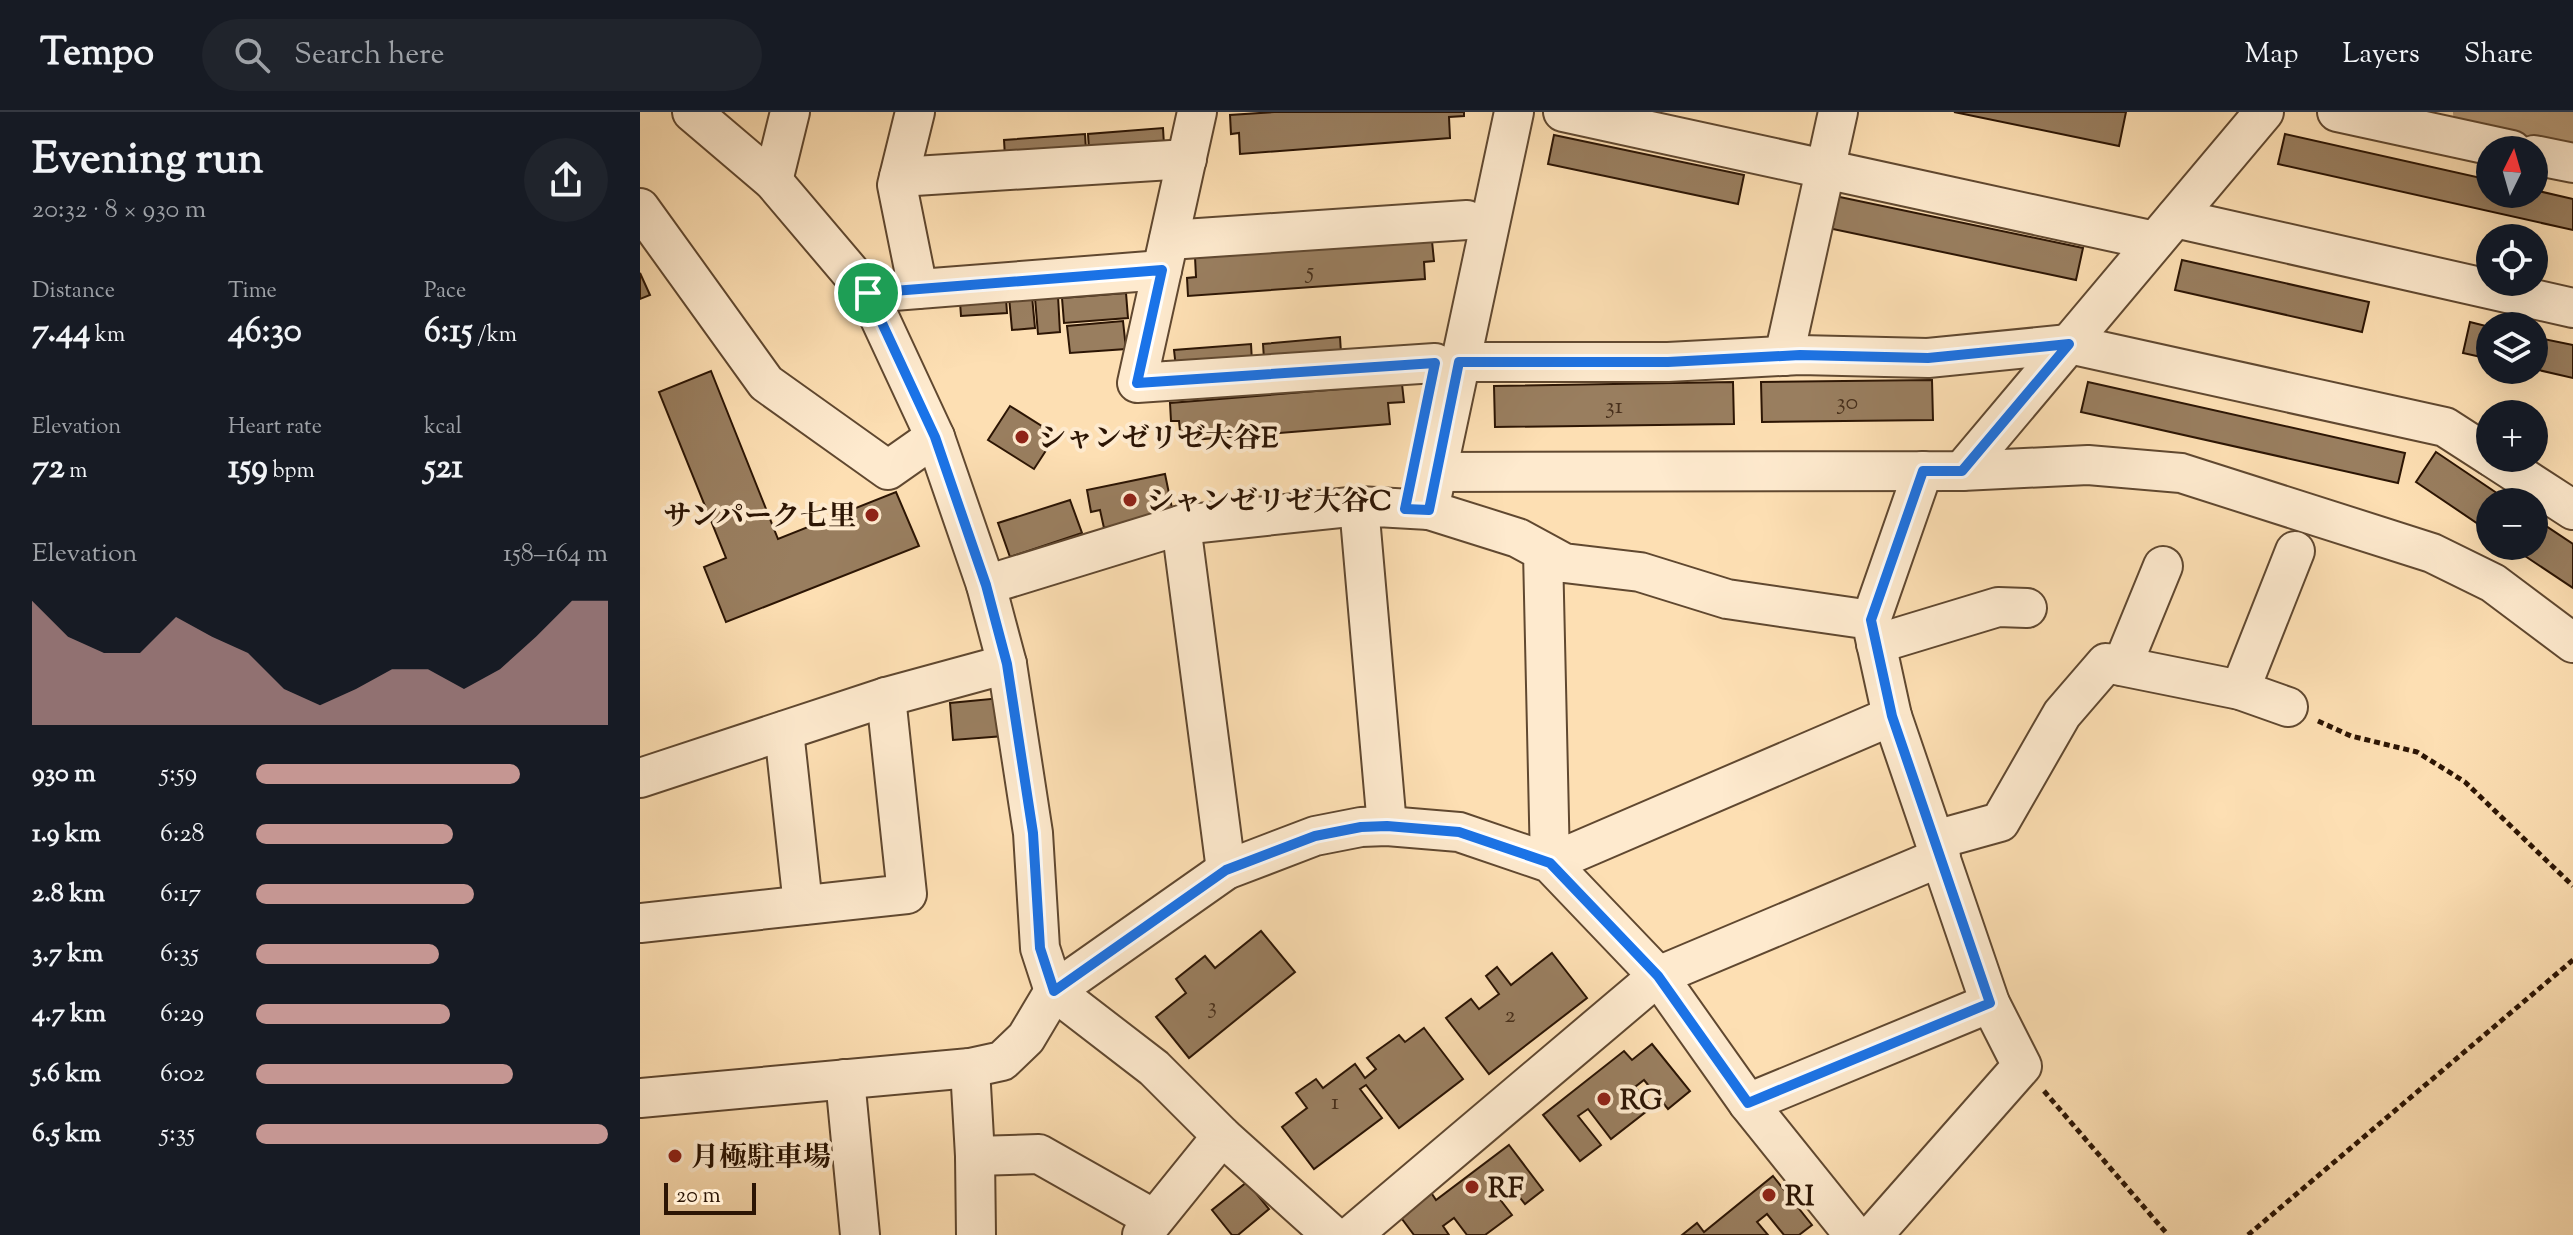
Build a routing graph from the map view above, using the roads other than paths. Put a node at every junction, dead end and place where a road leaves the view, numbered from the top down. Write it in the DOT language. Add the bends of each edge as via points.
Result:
graph roads {
  1 [pos="692,112"];
  2 [pos="790,112"];
  3 [pos="915,112"];
  4 [pos="1197,112"];
  5 [pos="1491,112"];
  6 [pos="1514,112"];
  7 [pos="1563,112"];
  8 [pos="1838,112"];
  9 [pos="2264,112"];
  10 [pos="2337,112"];
  11 [pos="2476,142"];
  12 [pos="2548,158"];
  13 [pos="1187,159"];
  14 [pos="2573,163"];
  15 [pos="1826,170"];
  16 [pos="899,177"];
  17 [pos="773,181"];
  18 [pos="640,208"];
  19 [pos="1467,220"];
  20 [pos="2165,230"];
  21 [pos="1165,255"];
  22 [pos="918,289"];
  23 [pos="868,293"];
  24 [pos="2573,308"];
  25 [pos="2069,344"];
  26 [pos="1784,356"];
  27 [pos="1447,362"];
  28 [pos="935,437"];
  29 [pos="2476,447"];
  30 [pos="1923,471"];
  31 [pos="1962,471"];
  32 [pos="1436,472"];
  33 [pos="2514,472"];
  34 [pos="1359,506"];
  35 [pos="1417,509"];
  36 [pos="2573,510"];
  37 [pos="1181,525"];
  38 [pos="2295,551"];
  39 [pos="1543,552"];
  40 [pos="2163,566"];
  41 [pos="986,585"];
  42 [pos="2027,608"];
  43 [pos="1873,632"];
  44 [pos="2573,643"];
  45 [pos="1007,664"];
  46 [pos="2122,666"];
  47 [pos="2240,690"];
  48 [pos="886,697"];
  49 [pos="2288,707"];
  50 [pos="1892,716"];
  51 [pos="784,731"];
  52 [pos="640,778"];
  53 [pos="1387,826"];
  54 [pos="1938,848"];
  55 [pos="1550,863"];
  56 [pos="1226,870"];
  57 [pos="803,905"];
  58 [pos="640,923"];
  59 [pos="1658,976"];
  60 [pos="1054,991"];
  61 [pos="1990,1003"];
  62 [pos="970,1068"];
  63 [pos="845,1079"];
  64 [pos="640,1098"];
  65 [pos="1748,1103"];
  66 [pos="1222,1136"];
  67 [pos="975,1156"];
  68 [pos="1148,1227"];
  69 [pos="1331,1233"];
  70 [pos="860,1235"];
  71 [pos="976,1235"];
  72 [pos="1854,1235"];
  73 [pos="1873,1235"];
  1 -- 17 [label="street"];
  2 -- 17 [label="street"];
  3 -- 16 [label="street"];
  4 -- 13 [label="street"];
  5 -- 19 [label="street"];
  6 -- 27 [label="street"];
  7 -- 15 [label="street"];
  8 -- 15 [label="street"];
  9 -- 20 [label="street"];
  10 -- 11 [label="street"];
  12 -- 14 [label="street"];
  13 -- 16 [label="street"];
  13 -- 21 [label="street"];
  15 -- 20 [label="street"];
  15 -- 26 [label="street"];
  16 -- 22 [label="street"];
  17 -- 23 [label="street"];
  18 -- 28 [label="street" via="766,383 888,470"];
  19 -- 21 [label="street"];
  19 -- 27 [label="street"];
  20 -- 24 [label="street"];
  20 -- 25 [label="street"];
  21 -- 22 [label="street"];
  21 -- 27 [label="street" via="1137,383"];
  22 -- 23 [label="street"];
  23 -- 28 [label="street"];
  25 -- 26 [label="street" via="1928,358"];
  25 -- 29 [label="street" via="2445,427"];
  25 -- 31 [label="street"];
  26 -- 27 [label="street"];
  27 -- 32 [label="street"];
  27 -- 35 [label="street"];
  28 -- 41 [label="street"];
  30 -- 31 [label="street"];
  30 -- 32 [label="street"];
  30 -- 43 [label="street"];
  31 -- 44 [label="street" via="2088,465 2181,473 2432,553 2493,583"];
  32 -- 35 [label="street"];
  33 -- 36 [label="street"];
  34 -- 35 [label="street"];
  34 -- 37 [label="street"];
  34 -- 53 [label="street"];
  35 -- 39 [label="street" via="1518,538"];
  37 -- 41 [label="street"];
  37 -- 56 [label="street"];
  38 -- 47 [label="street"];
  39 -- 43 [label="street" via="1564,563 1640,572 1727,599"];
  39 -- 55 [label="street"];
  40 -- 46 [label="street"];
  41 -- 45 [label="street"];
  42 -- 43 [label="street" via="1998,607"];
  43 -- 50 [label="street"];
  45 -- 48 [label="street"];
  45 -- 60 [label="street" via="1033,833 1040,948"];
  46 -- 47 [label="street"];
  46 -- 54 [label="street" via="2106,663 2062,714 2000,822"];
  47 -- 49 [label="street"];
  48 -- 51 [label="street"];
  48 -- 57 [label="street" via="907,894"];
  50 -- 54 [label="street"];
  50 -- 55 [label="street"];
  51 -- 52 [label="street"];
  51 -- 57 [label="street"];
  53 -- 55 [label="street" via="1459,832"];
  53 -- 56 [label="street" via="1315,836"];
  54 -- 59 [label="street"];
  54 -- 61 [label="street"];
  55 -- 59 [label="street"];
  56 -- 60 [label="street"];
  57 -- 58 [label="street"];
  59 -- 65 [label="street"];
  59 -- 69 [label="street"];
  60 -- 62 [label="street" via="1026,1038 1002,1061"];
  60 -- 66 [label="street" via="1154,1068"];
  61 -- 65 [label="street"];
  61 -- 73 [label="street" via="2022,1066"];
  62 -- 63 [label="street"];
  62 -- 67 [label="street"];
  63 -- 64 [label="street"];
  63 -- 70 [label="street"];
  65 -- 72 [label="street"];
  66 -- 68 [label="street"];
  66 -- 69 [label="street"];
  67 -- 68 [label="street" via="1039,1154"];
  67 -- 71 [label="street"];
}
